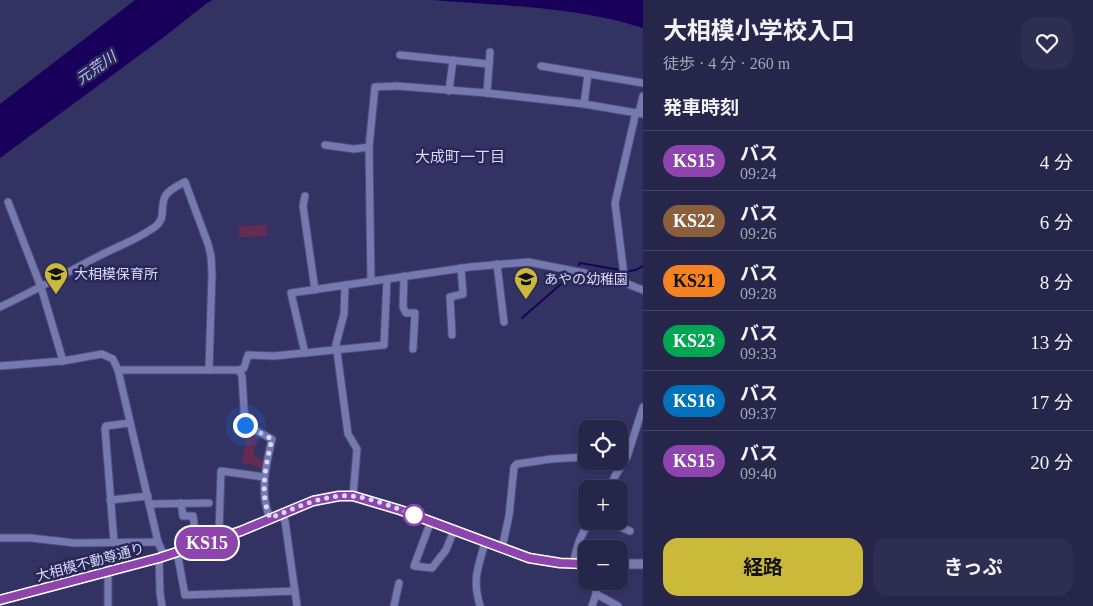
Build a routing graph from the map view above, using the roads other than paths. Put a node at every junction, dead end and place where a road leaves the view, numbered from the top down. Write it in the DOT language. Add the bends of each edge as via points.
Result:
graph roads {
  1 [pos="490,52"];
  2 [pos="400,54"];
  3 [pos="453,60"];
  4 [pos="489,64"];
  5 [pos="541,66"];
  6 [pos="588,74"];
  7 [pos="643,83"];
  8 [pos="449,91"];
  9 [pos="487,93"];
  10 [pos="643,96"];
  11 [pos="584,104"];
  12 [pos="639,113"];
  13 [pos="325,146"];
  14 [pos="369,147"];
  15 [pos="305,196"];
  16 [pos="8,202"];
  17 [pos="497,264"];
  18 [pos="461,268"];
  19 [pos="404,276"];
  20 [pos="387,279"];
  21 [pos="371,280"];
  22 [pos="625,283"];
  23 [pos="345,285"];
  24 [pos="41,287"];
  25 [pos="314,290"];
  26 [pos="643,290"];
  27 [pos="0,306"];
  28 [pos="504,322"];
  29 [pos="452,335"];
  30 [pos="337,349"];
  31 [pos="413,349"];
  32 [pos="305,353"];
  33 [pos="64,361"];
  34 [pos="0,366"];
  35 [pos="118,370"];
  36 [pos="209,370"];
  37 [pos="239,370"];
  38 [pos="643,407"];
  39 [pos="130,423"];
  40 [pos="628,444"];
  41 [pos="578,457"];
  42 [pos="264,476"];
  43 [pos="353,496"];
  44 [pos="110,500"];
  45 [pos="149,500"];
  46 [pos="182,503"];
  47 [pos="208,503"];
  48 [pos="282,513"];
  49 [pos="270,518"];
  50 [pos="431,521"];
  51 [pos="454,530"];
  52 [pos="583,530"];
  53 [pos="0,538"];
  54 [pos="221,538"];
  55 [pos="114,542"];
  56 [pos="158,542"];
  57 [pos="485,542"];
  58 [pos="197,546"];
  59 [pos="502,548"];
  60 [pos="177,552"];
  61 [pos="162,557"];
  62 [pos="573,564"];
  63 [pos="578,564"];
  64 [pos="628,564"];
  65 [pos="643,564"];
  66 [pos="108,572"];
  67 [pos="399,583"];
  68 [pos="596,590"];
  69 [pos="295,591"];
  70 [pos="596,594"];
  71 [pos="0,600"];
  72 [pos="108,606"];
  73 [pos="162,606"];
  74 [pos="297,606"];
  75 [pos="394,606"];
  76 [pos="480,606"];
  77 [pos="592,606"];
  78 [pos="618,606"];
  1 -- 4 [label="street"];
  2 -- 3 [label="street"];
  3 -- 4 [label="street"];
  3 -- 8 [label="street"];
  4 -- 9 [label="street"];
  5 -- 6 [label="street"];
  6 -- 7 [label="street"];
  6 -- 11 [label="street"];
  8 -- 9 [label="street"];
  8 -- 14 [label="street" via="375,87"];
  9 -- 11 [label="street"];
  10 -- 12 [label="street"];
  11 -- 12 [label="street"];
  12 -- 22 [label="street" via="615,203"];
  13 -- 14 [label="street"];
  14 -- 21 [label="street"];
  15 -- 25 [label="street" via="303,206"];
  16 -- 24 [label="street"];
  17 -- 18 [label="street"];
  17 -- 22 [label="street" via="528,262"];
  17 -- 28 [label="street"];
  18 -- 19 [label="street"];
  18 -- 29 [label="street" via="463,294 450,297"];
  19 -- 20 [label="street"];
  19 -- 31 [label="street" via="403,307 406,313 414,313"];
  20 -- 21 [label="street"];
  20 -- 30 [label="street" via="384,345"];
  21 -- 23 [label="street"];
  22 -- 26 [label="street"];
  23 -- 25 [label="street"];
  23 -- 30 [label="street" via="344,314"];
  24 -- 27 [label="street"];
  24 -- 33 [label="street"];
  24 -- 36 [label="street" via="144,235 163,218 163,201 167,193 185,182 211,256"];
  25 -- 32 [label="street" via="291,293"];
  30 -- 32 [label="street"];
  30 -- 43 [label="street" via="348,434 357,449"];
  32 -- 37 [label="street" via="248,355 244,368"];
  33 -- 34 [label="street"];
  33 -- 35 [label="street" via="102,354 113,359"];
  35 -- 36 [label="street"];
  35 -- 39 [label="street"];
  36 -- 37 [label="street"];
  37 -- 42 [label="street" via="245,425 272,439"];
  38 -- 40 [label="street"];
  39 -- 44 [label="street" via="105,428"];
  39 -- 45 [label="street"];
  41 -- 59 [label="street" via="517,464 514,467"];
  42 -- 49 [label="street"];
  42 -- 54 [label="street" via="221,471"];
  43 -- 48 [label="street, 大相模不動尊通り" via="313,501"];
  43 -- 50 [label="street, 大相模不動尊通り"];
  44 -- 45 [label="street"];
  44 -- 55 [label="street"];
  45 -- 46 [label="street"];
  45 -- 56 [label="street"];
  46 -- 47 [label="street"];
  46 -- 58 [label="street" via="183,516 193,516"];
  48 -- 49 [label="street, 大相模不動尊通り"];
  48 -- 69 [label="street"];
  49 -- 54 [label="street, 大相模不動尊通り"];
  50 -- 51 [label="street, 大相模不動尊通り"];
  50 -- 51 [label="street" via="414,566 432,568 446,550"];
  51 -- 57 [label="street, 大相模不動尊通り"];
  52 -- 62 [label="street"];
  53 -- 55 [label="street"];
  54 -- 58 [label="street, 大相模不動尊通り"];
  55 -- 56 [label="street"];
  56 -- 61 [label="street"];
  57 -- 59 [label="street, 大相模不動尊通り"];
  57 -- 76 [label="street" via="475,579"];
  58 -- 60 [label="street, 大相模不動尊通り"];
  59 -- 62 [label="street, 大相模不動尊通り" via="529,558"];
  60 -- 61 [label="street, 大相模不動尊通り"];
  60 -- 69 [label="street" via="185,595"];
  61 -- 66 [label="street, 大相模不動尊通り"];
  61 -- 73 [label="street"];
  62 -- 63 [label="street, 大相模不動尊通り"];
  64 -- 65 [label="street"];
  66 -- 71 [label="street, 大相模不動尊通り"];
  66 -- 72 [label="street"];
  67 -- 75 [label="street"];
  68 -- 70 [label="street"];
  69 -- 74 [label="street"];
  70 -- 77 [label="street"];
  70 -- 78 [label="street"];
}
